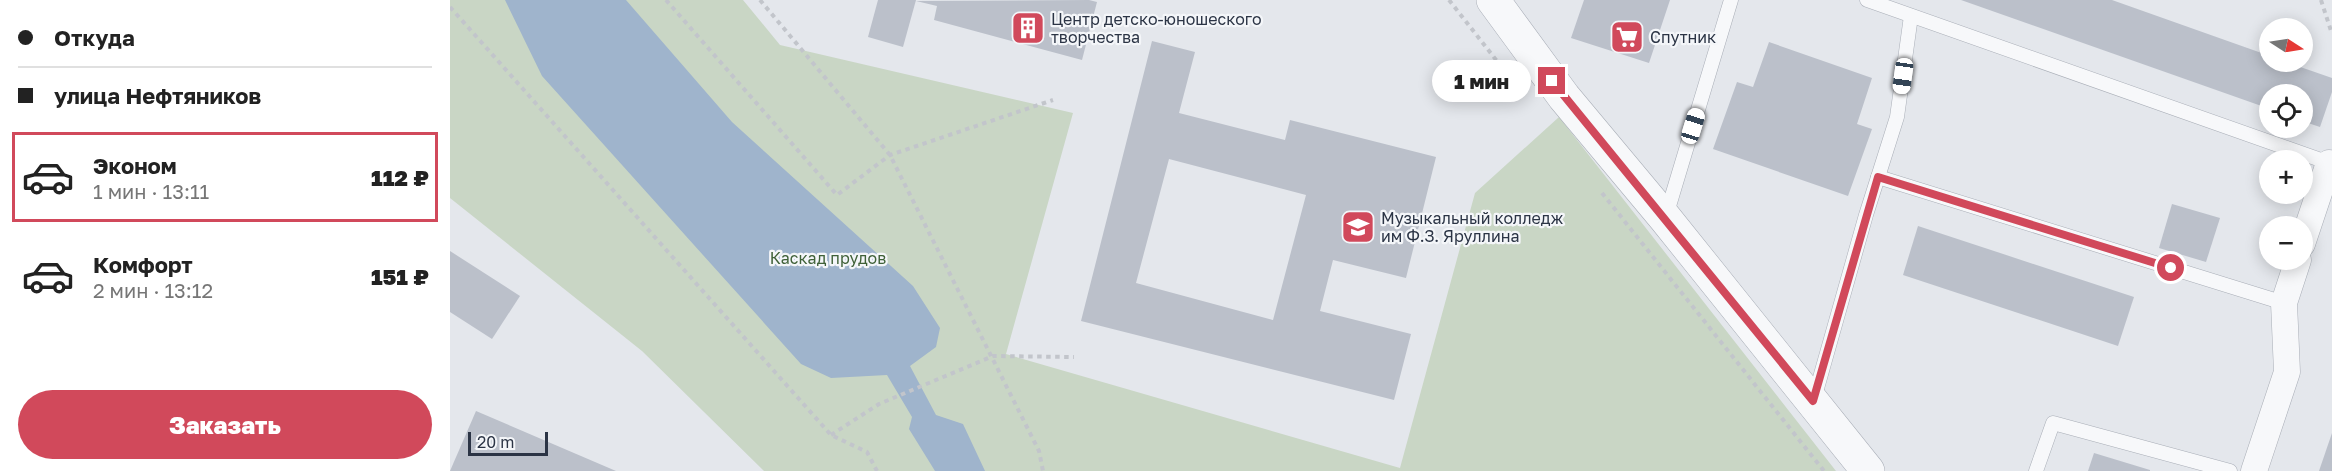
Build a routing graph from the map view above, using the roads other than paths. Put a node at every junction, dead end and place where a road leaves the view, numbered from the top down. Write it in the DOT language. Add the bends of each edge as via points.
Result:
graph roads {
  1 [pos="1493,0"];
  2 [pos="1731,0"];
  3 [pos="1867,0"];
  4 [pos="1911,16"];
  5 [pos="2331,160"];
  6 [pos="1878,177"];
  7 [pos="2312,216"];
  8 [pos="1665,218"];
  9 [pos="2295,270"];
  10 [pos="2284,303"];
  11 [pos="1813,401"];
  12 [pos="1868,471"];
  13 [pos="2036,471"];
  14 [pos="2230,471"];
  15 [pos="2254,471"];
  1 -- 8 [label="street" via="1564,97"];
  2 -- 8 [label="lane"];
  3 -- 4 [label="lane"];
  4 -- 5 [label="lane"];
  4 -- 6 [label="lane" via="1897,117"];
  5 -- 7 [label="street"];
  6 -- 10 [label="lane"];
  6 -- 11 [label="lane"];
  8 -- 11 [label="street"];
  9 -- 10 [label="street"];
  10 -- 15 [label="street" via="2287,372"];
  11 -- 12 [label="street"];
  13 -- 14 [label="lane" via="2053,423"];
}
